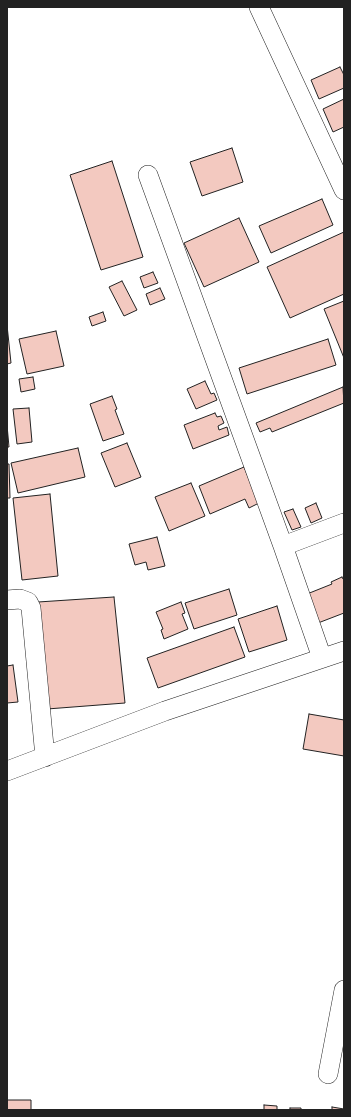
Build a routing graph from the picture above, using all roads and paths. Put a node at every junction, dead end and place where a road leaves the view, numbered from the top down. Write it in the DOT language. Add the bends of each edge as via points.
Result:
graph roads {
  1 [pos="259,7"];
  2 [pos="148,175"];
  3 [pos="344,190"];
  4 [pos="344,523"];
  5 [pos="282,546"];
  6 [pos="7,600"];
  7 [pos="344,651"];
  8 [pos="322,658"];
  9 [pos="45,756"];
  10 [pos="7,771"];
  11 [pos="344,990"];
  12 [pos="328,1074"];
  1 -- 3 [label="street"];
  2 -- 5 [label="street"];
  4 -- 5 [label="street"];
  5 -- 8 [label="street"];
  6 -- 9 [label="street" via="20,599 28,602 31,608"];
  7 -- 8 [label="street"];
  8 -- 9 [label="street" via="165,711"];
  9 -- 10 [label="street"];
  11 -- 12 [label="street"];
}
